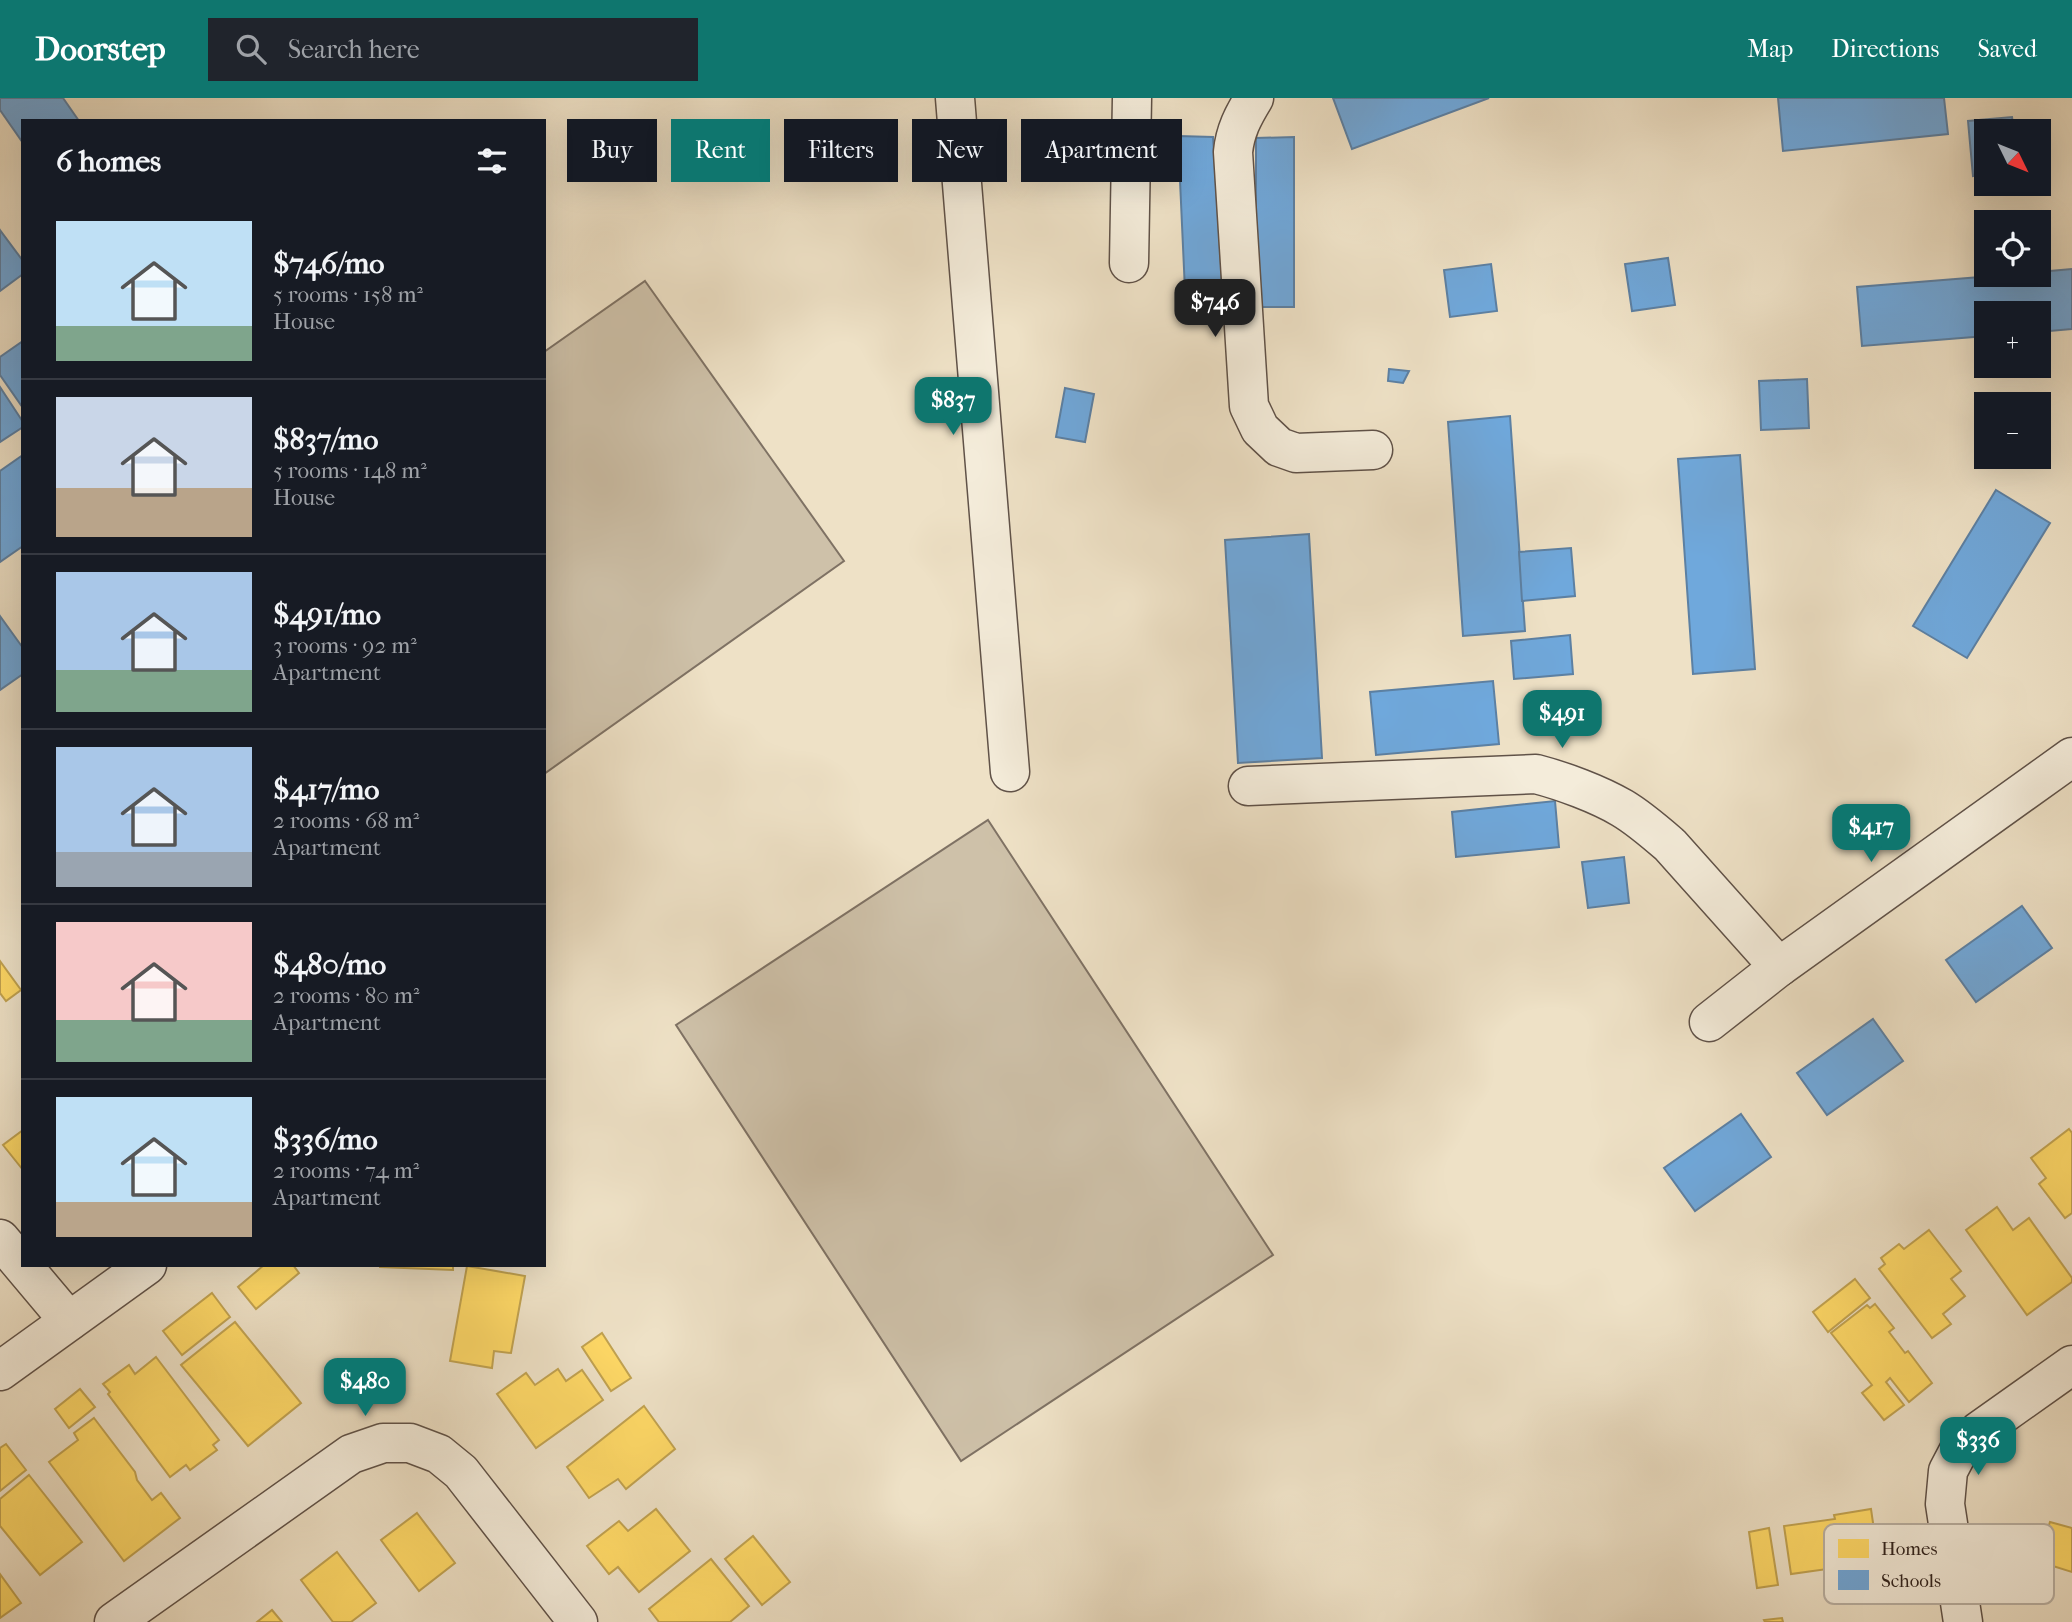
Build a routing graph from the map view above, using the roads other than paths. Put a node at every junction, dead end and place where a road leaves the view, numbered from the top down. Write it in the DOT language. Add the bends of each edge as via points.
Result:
graph roads {
  1 [pos="955,98"];
  2 [pos="1132,98"];
  3 [pos="1254,98"];
  4 [pos="1129,263"];
  5 [pos="1373,450"];
  6 [pos="2072,757"];
  7 [pos="1010,772"];
  8 [pos="1248,786"];
  9 [pos="1779,967"];
  10 [pos="1709,1022"];
  11 [pos="0,1239"];
  12 [pos="21,1264"];
  13 [pos="24,1267"];
  14 [pos="144,1267"];
  15 [pos="69,1321"];
  16 [pos="2072,1365"];
  17 [pos="0,1371"];
  18 [pos="1948,1524"];
  19 [pos="1960,1604"];
  20 [pos="114,1622"];
  21 [pos="578,1622"];
  22 [pos="1963,1622"];
  1 -- 7 [label="street"];
  2 -- 4 [label="street"];
  3 -- 5 [label="street" via="1239,124 1233,152 1249,406 1260,429 1279,447 1296,453"];
  6 -- 9 [label="street"];
  8 -- 9 [label="street" via="1536,774 1556,779 1622,808 1652,829"];
  9 -- 10 [label="street"];
  11 -- 12 [label="street"];
  13 -- 15 [label="street"];
  14 -- 15 [label="street"];
  15 -- 17 [label="street"];
  16 -- 18 [label="street" via="1979,1431 1958,1452 1948,1471"];
  19 -- 22 [label="street"];
  20 -- 21 [label="street" via="351,1454 383,1443 410,1443 439,1454 461,1472"];
}
